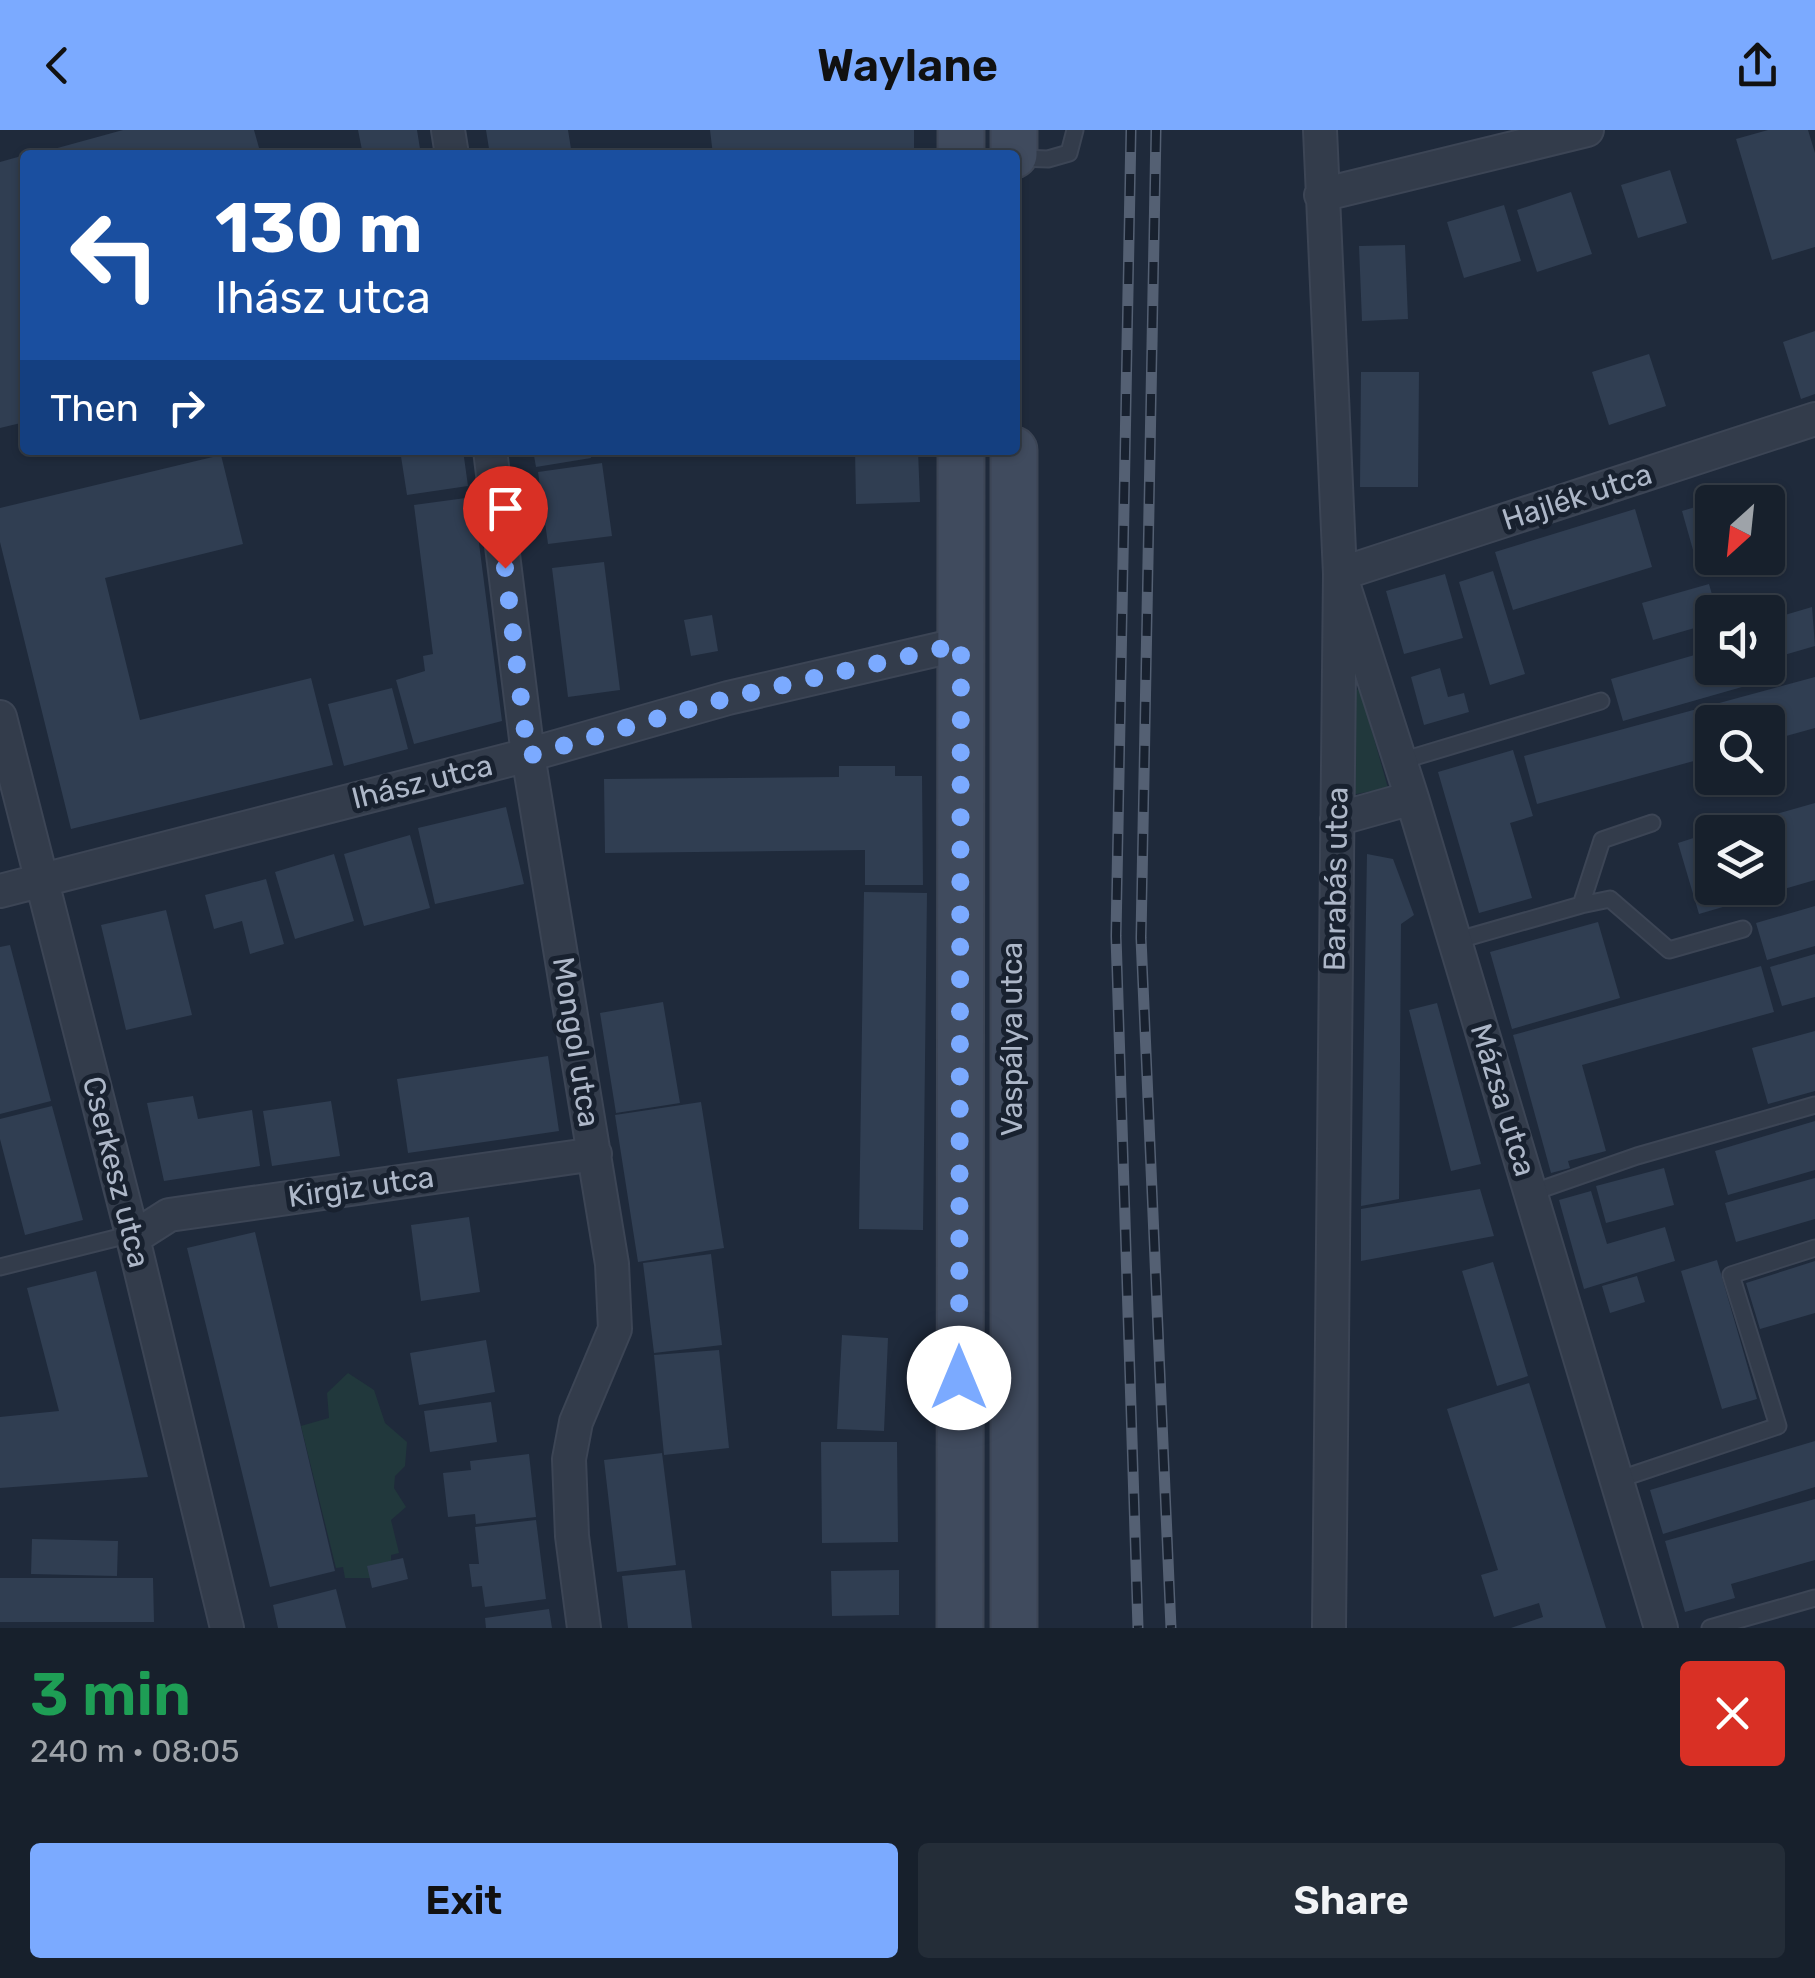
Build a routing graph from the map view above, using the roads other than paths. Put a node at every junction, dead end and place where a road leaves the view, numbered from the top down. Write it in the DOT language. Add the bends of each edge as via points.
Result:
graph roads {
  1 [pos="1075,130"];
  2 [pos="1320,130"];
  3 [pos="1586,130"];
  4 [pos="1020,157"];
  5 [pos="1320,195"];
  6 [pos="1815,420"];
  7 [pos="491,455"];
  8 [pos="961,455"];
  9 [pos="1014,455"];
  10 [pos="1340,574"];
  11 [pos="961,644"];
  12 [pos="1014,645"];
  13 [pos="1601,701"];
  14 [pos="0,717"];
  15 [pos="528,756"];
  16 [pos="1401,761"];
  17 [pos="1412,798"];
  18 [pos="1337,819"];
  19 [pos="1652,823"];
  20 [pos="41,878"];
  21 [pos="0,891"];
  22 [pos="1581,904"];
  23 [pos="1743,929"];
  24 [pos="1456,941"];
  25 [pos="1815,1105"];
  26 [pos="595,1154"];
  27 [pos="1531,1193"];
  28 [pos="133,1236"];
  29 [pos="1815,1248"];
  30 [pos="0,1267"];
  31 [pos="1616,1480"];
  32 [pos="1815,1598"];
  33 [pos="227,1628"];
  34 [pos="584,1628"];
  35 [pos="960,1628"];
  36 [pos="1014,1628"];
  37 [pos="1329,1628"];
  38 [pos="1661,1628"];
  39 [pos="1710,1628"];
  1 -- 4 [label="lane" via="1069,153"];
  2 -- 5 [label="street, Barabás utca"];
  3 -- 5 [label="street"];
  5 -- 10 [label="street, Barabás utca"];
  6 -- 10 [label="street, Hajlék utca"];
  7 -- 15 [label="street, Mongol utca"];
  8 -- 11 [label="main road, Vaspálya utca"];
  9 -- 12 [label="main road, Vaspálya utca"];
  10 -- 16 [label="street, Mázsa utca"];
  10 -- 18 [label="street, Barabás utca"];
  11 -- 12 [label="main road"];
  11 -- 15 [label="street, Ihász utca" via="728,698"];
  11 -- 35 [label="main road, Vaspálya utca"];
  12 -- 36 [label="main road, Vaspálya utca"];
  13 -- 16 [label="lane"];
  14 -- 20 [label="street, Cserkesz utca"];
  15 -- 20 [label="street, Ihász utca"];
  15 -- 26 [label="street, Mongol utca"];
  16 -- 17 [label="street, Mázsa utca"];
  17 -- 18 [label="street"];
  17 -- 24 [label="street, Mázsa utca"];
  18 -- 37 [label="street, Barabás utca"];
  19 -- 22 [label="lane" via="1602,840"];
  20 -- 21 [label="street, Ihász utca"];
  20 -- 28 [label="street, Cserkesz utca"];
  22 -- 23 [label="lane" via="1610,900 1670,950"];
  22 -- 24 [label="lane"];
  24 -- 27 [label="street, Mázsa utca"];
  25 -- 27 [label="lane"];
  26 -- 28 [label="street, Kirgiz utca" via="169,1215"];
  26 -- 34 [label="street, Mongol utca" via="615,1330 570,1439 572,1536"];
  27 -- 31 [label="street, Mázsa utca"];
  28 -- 30 [label="lane"];
  28 -- 33 [label="street, Cserkesz utca"];
  29 -- 31 [label="lane" via="1731,1275 1778,1426"];
  31 -- 38 [label="street, Mázsa utca"];
  32 -- 39 [label="lane"];
}
